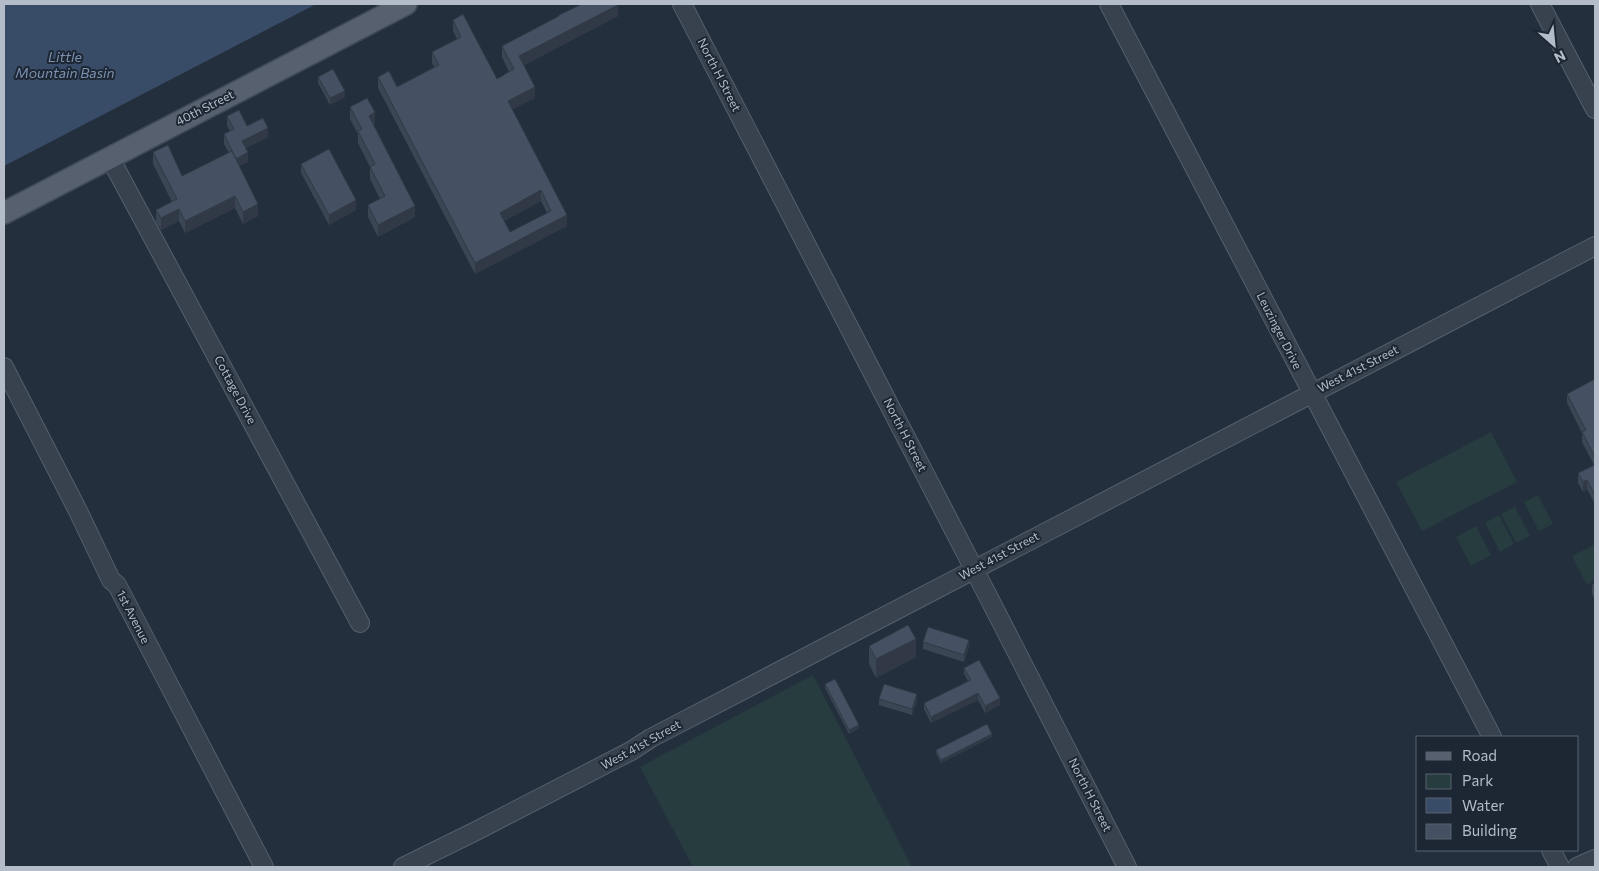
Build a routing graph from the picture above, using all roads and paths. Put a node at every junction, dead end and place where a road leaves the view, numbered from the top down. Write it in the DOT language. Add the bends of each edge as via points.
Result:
graph roads {
  1 [pos="406,4"];
  2 [pos="682,4"];
  3 [pos="1109,4"];
  4 [pos="1540,4"];
  5 [pos="1595,109"];
  6 [pos="110,158"];
  7 [pos="4,212"];
  8 [pos="1595,246"];
  9 [pos="4,367"];
  10 [pos="1311,393"];
  11 [pos="974,569"];
  12 [pos="360,623"];
  13 [pos="1491,736"];
  14 [pos="1552,851"];
  15 [pos="1595,859"];
  16 [pos="264,867"];
  17 [pos="403,867"];
  18 [pos="1127,867"];
  19 [pos="1560,867"];
  20 [pos="1577,867"];
  1 -- 6 [label="main road, 40th Street"];
  2 -- 11 [label="street, North H Street"];
  3 -- 10 [label="street, Leuzinger Drive"];
  4 -- 5 [label="street"];
  6 -- 7 [label="main road, 40th Street"];
  6 -- 12 [label="street, Cottage Drive"];
  8 -- 10 [label="street, West 41st Street"];
  9 -- 16 [label="street, 1st Avenue" via="107,571"];
  10 -- 11 [label="street, West 41st Street"];
  10 -- 13 [label="street, Leuzinger Drive"];
  11 -- 17 [label="street, West 41st Street" via="631,751"];
  11 -- 18 [label="street, North H Street"];
  14 -- 19 [label="street"];
  15 -- 20 [label="street"];
}
